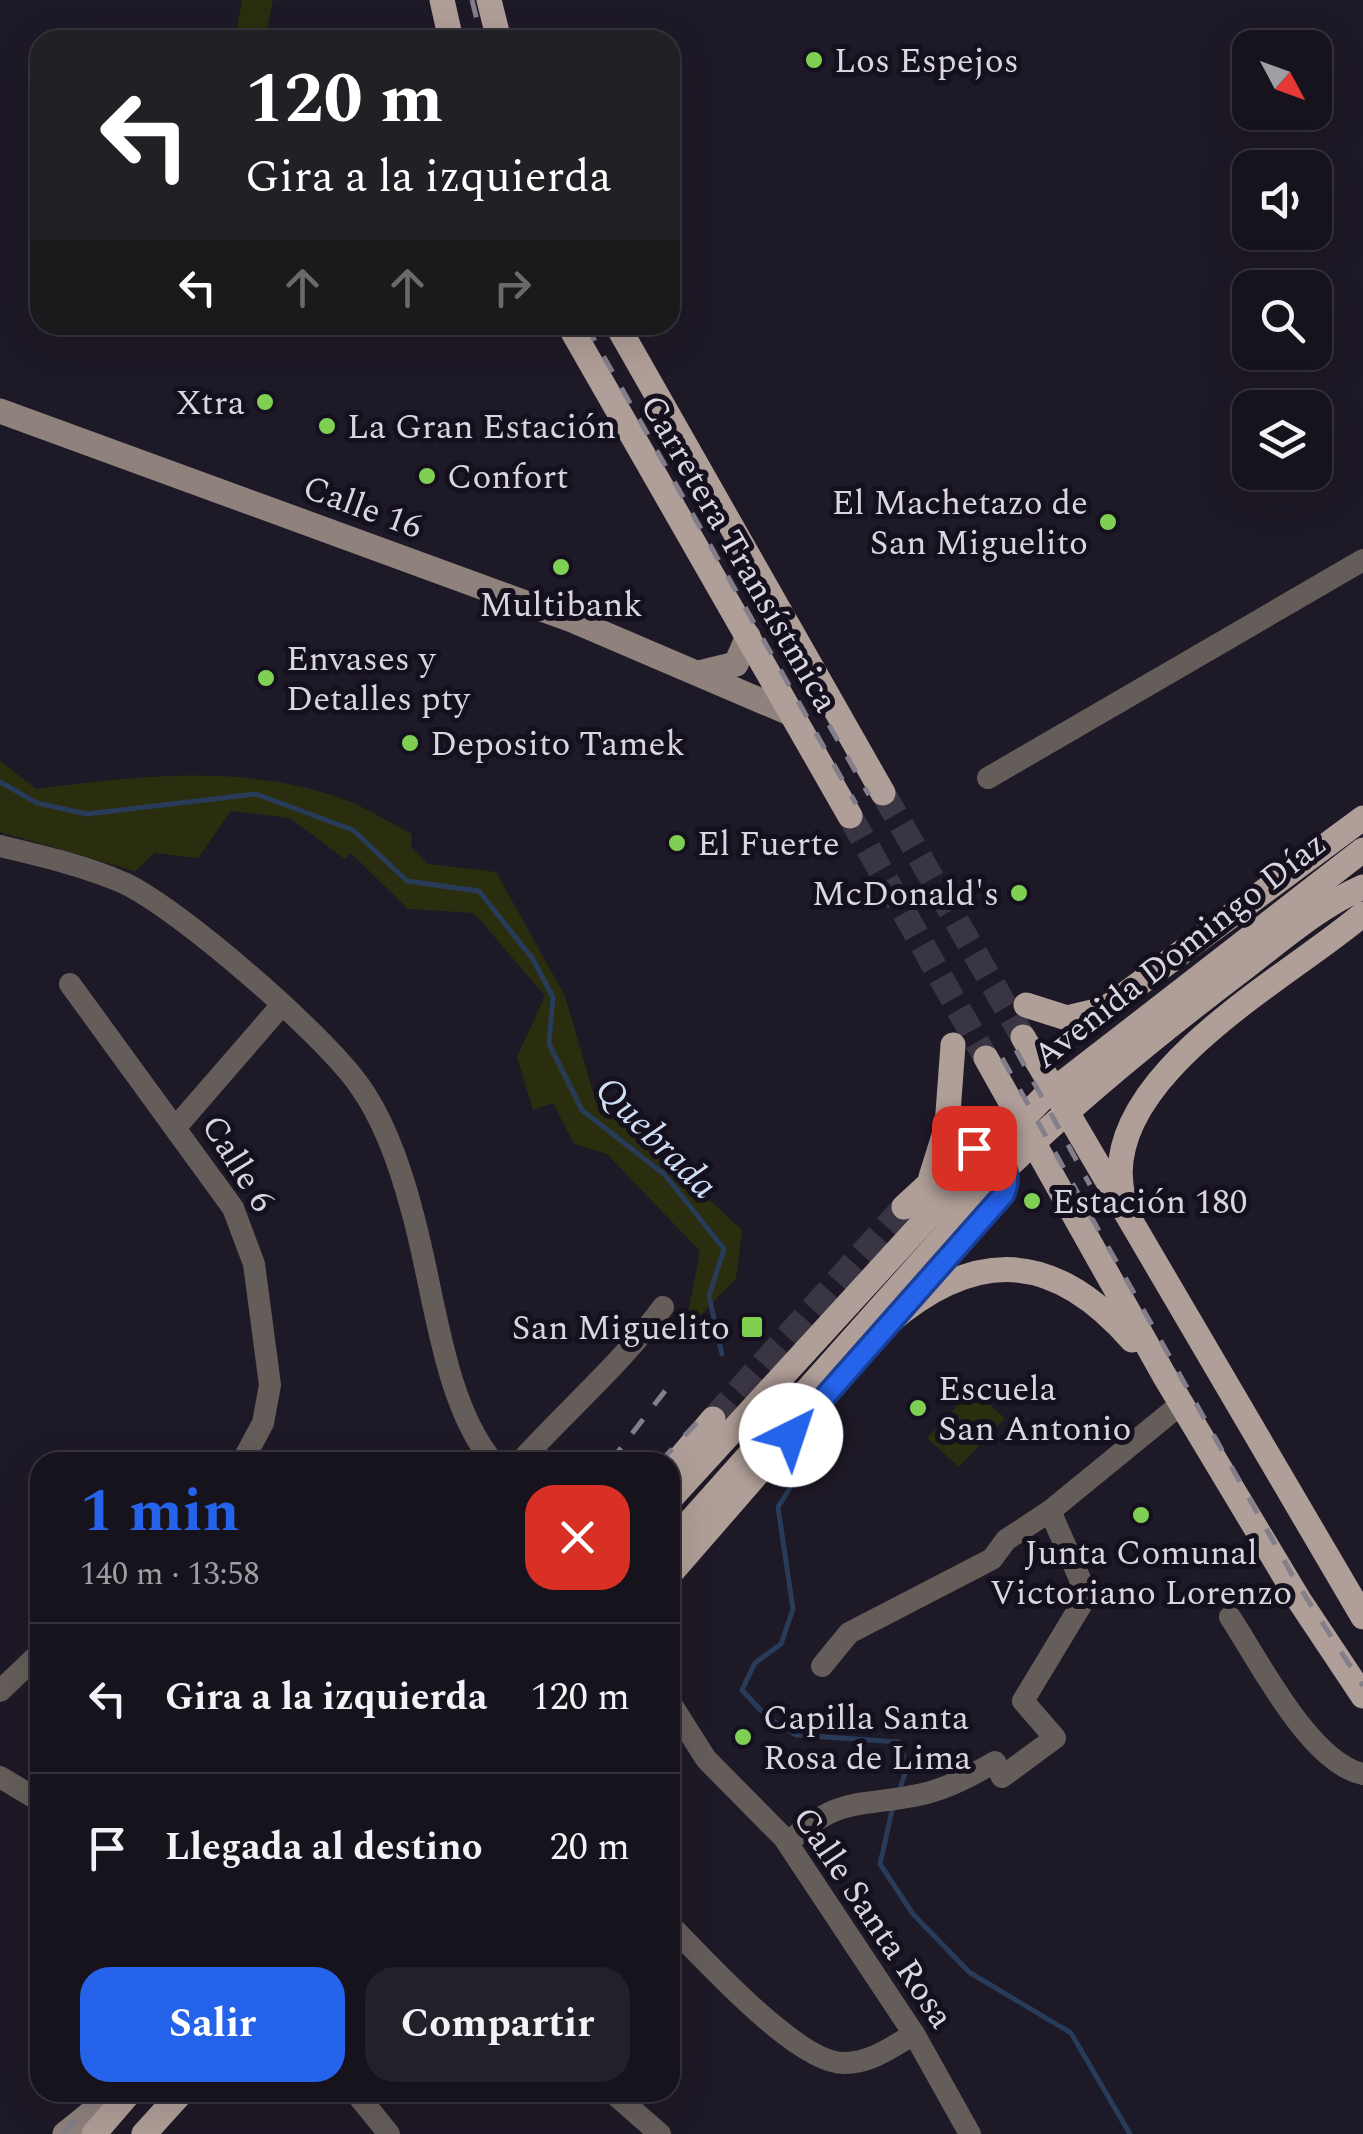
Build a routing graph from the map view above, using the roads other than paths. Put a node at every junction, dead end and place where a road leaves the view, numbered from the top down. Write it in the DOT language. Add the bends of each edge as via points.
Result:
graph roads {
  1 [pos="442,0"];
  2 [pos="489,0"];
  3 [pos="449,30"];
  4 [pos="496,30"];
  5 [pos="574,335"];
  6 [pos="623,335"];
  7 [pos="0,411"];
  8 [pos="1363,560"];
  9 [pos="748,636"];
  10 [pos="699,673"];
  11 [pos="792,714"];
  12 [pos="988,778"];
  13 [pos="882,793"];
  14 [pos="850,816"];
  15 [pos="1363,818"];
  16 [pos="0,846"];
  17 [pos="1363,850"];
  18 [pos="1363,888"];
  19 [pos="1363,914"];
  20 [pos="70,984"];
  21 [pos="1129,994"];
  22 [pos="1026,1005"];
  23 [pos="280,1007"];
  24 [pos="1023,1037"];
  25 [pos="1192,1042"];
  26 [pos="952,1045"];
  27 [pos="986,1058"];
  28 [pos="176,1127"];
  29 [pos="930,1181"];
  30 [pos="904,1206"];
  31 [pos="1131,1224"];
  32 [pos="662,1307"];
  33 [pos="887,1324"];
  34 [pos="1164,1375"];
  35 [pos="1181,1404"];
  36 [pos="713,1419"];
  37 [pos="247,1452"];
  38 [pos="486,1452"];
  39 [pos="529,1452"];
  40 [pos="680,1458"];
  41 [pos="680,1488"];
  42 [pos="1050,1511"];
  43 [pos="680,1533"];
  44 [pos="680,1562"];
  45 [pos="1230,1617"];
  46 [pos="1363,1617"];
  47 [pos="30,1662"];
  48 [pos="822,1666"];
  49 [pos="0,1691"];
  50 [pos="1363,1696"];
  51 [pos="680,1718"];
  52 [pos="1363,1774"];
  53 [pos="0,1777"];
  54 [pos="30,1795"];
  55 [pos="788,1844"];
  56 [pos="680,1935"];
  57 [pos="914,2034"];
  58 [pos="105,2102"];
  59 [pos="121,2102"];
  60 [pos="173,2102"];
  61 [pos="363,2102"];
  62 [pos="623,2102"];
  63 [pos="65,2134"];
  64 [pos="94,2134"];
  65 [pos="144,2134"];
  66 [pos="389,2134"];
  67 [pos="660,2134"];
  68 [pos="970,2134"];
  1 -- 3 [label="main road"];
  2 -- 4 [label="main road"];
  5 -- 9 [label="main road, Carretera Transístmica"];
  6 -- 13 [label="main road, Carretera Transístmica"];
  7 -- 10 [label="main road, Calle 16" via="572,620"];
  8 -- 12 [label="street"];
  9 -- 10 [label="main road" via="736,664"];
  9 -- 11 [label="main road, Carretera Transístmica"];
  10 -- 11 [label="main road, Calle 16"];
  11 -- 14 [label="main road, Carretera Transístmica"];
  15 -- 21 [label="main road"];
  16 -- 23 [label="street" via="90,870 160,904"];
  17 -- 41 [label="main road, Avenida Domingo Díaz" via="1042,1099"];
  18 -- 43 [label="main road, Avenida Domingo Díaz" via="1319,912 1199,1002 1050,1125"];
  19 -- 25 [label="main road"];
  20 -- 28 [label="street, Calle 6"];
  21 -- 22 [label="main road" via="1077,1017"];
  21 -- 25 [label="main road" via="1123,1024 1142,1048"];
  23 -- 28 [label="street"];
  23 -- 38 [label="street" via="334,1055 376,1112 412,1211 458,1391"];
  24 -- 31 [label="main road"];
  25 -- 31 [label="main road" via="1120,1148"];
  26 -- 29 [label="main road" via="949,1113"];
  27 -- 34 [label="main road"];
  28 -- 37 [label="street, Calle 6" via="233,1208 254,1264 270,1385 263,1423"];
  29 -- 30 [label="main road"];
  29 -- 33 [label="main road" via="974,1148 1000,1161 1009,1181"];
  31 -- 46 [label="main road"];
  32 -- 39 [label="street" via="630,1353"];
  33 -- 34 [label="main road" via="920,1295 956,1277 990,1269 1033,1272 1087,1296"];
  33 -- 44 [label="main road"];
  34 -- 35 [label="main road"];
  35 -- 42 [label="street"];
  35 -- 50 [label="main road"];
  36 -- 40 [label="main road"];
  42 -- 48 [label="street" via="1006,1540 992,1559 849,1633"];
  42 -- 55 [label="street" via="1080,1579 1080,1605 1023,1701 1054,1738 1002,1777 995,1762 909,1796 841,1806 810,1822"];
  45 -- 52 [label="street" via="1303,1728"];
  47 -- 49 [label="street"];
  51 -- 55 [label="street, Calle Santa Rosa" via="706,1759"];
  53 -- 54 [label="street"];
  55 -- 57 [label="street, Calle Santa Rosa"];
  56 -- 57 [label="street" via="739,1996 812,2053 838,2064 866,2062"];
  57 -- 68 [label="street, Calle Santa Rosa"];
  58 -- 63 [label="main road"];
  59 -- 64 [label="main road"];
  60 -- 65 [label="main road"];
  61 -- 66 [label="street"];
  62 -- 67 [label="street"];
}
